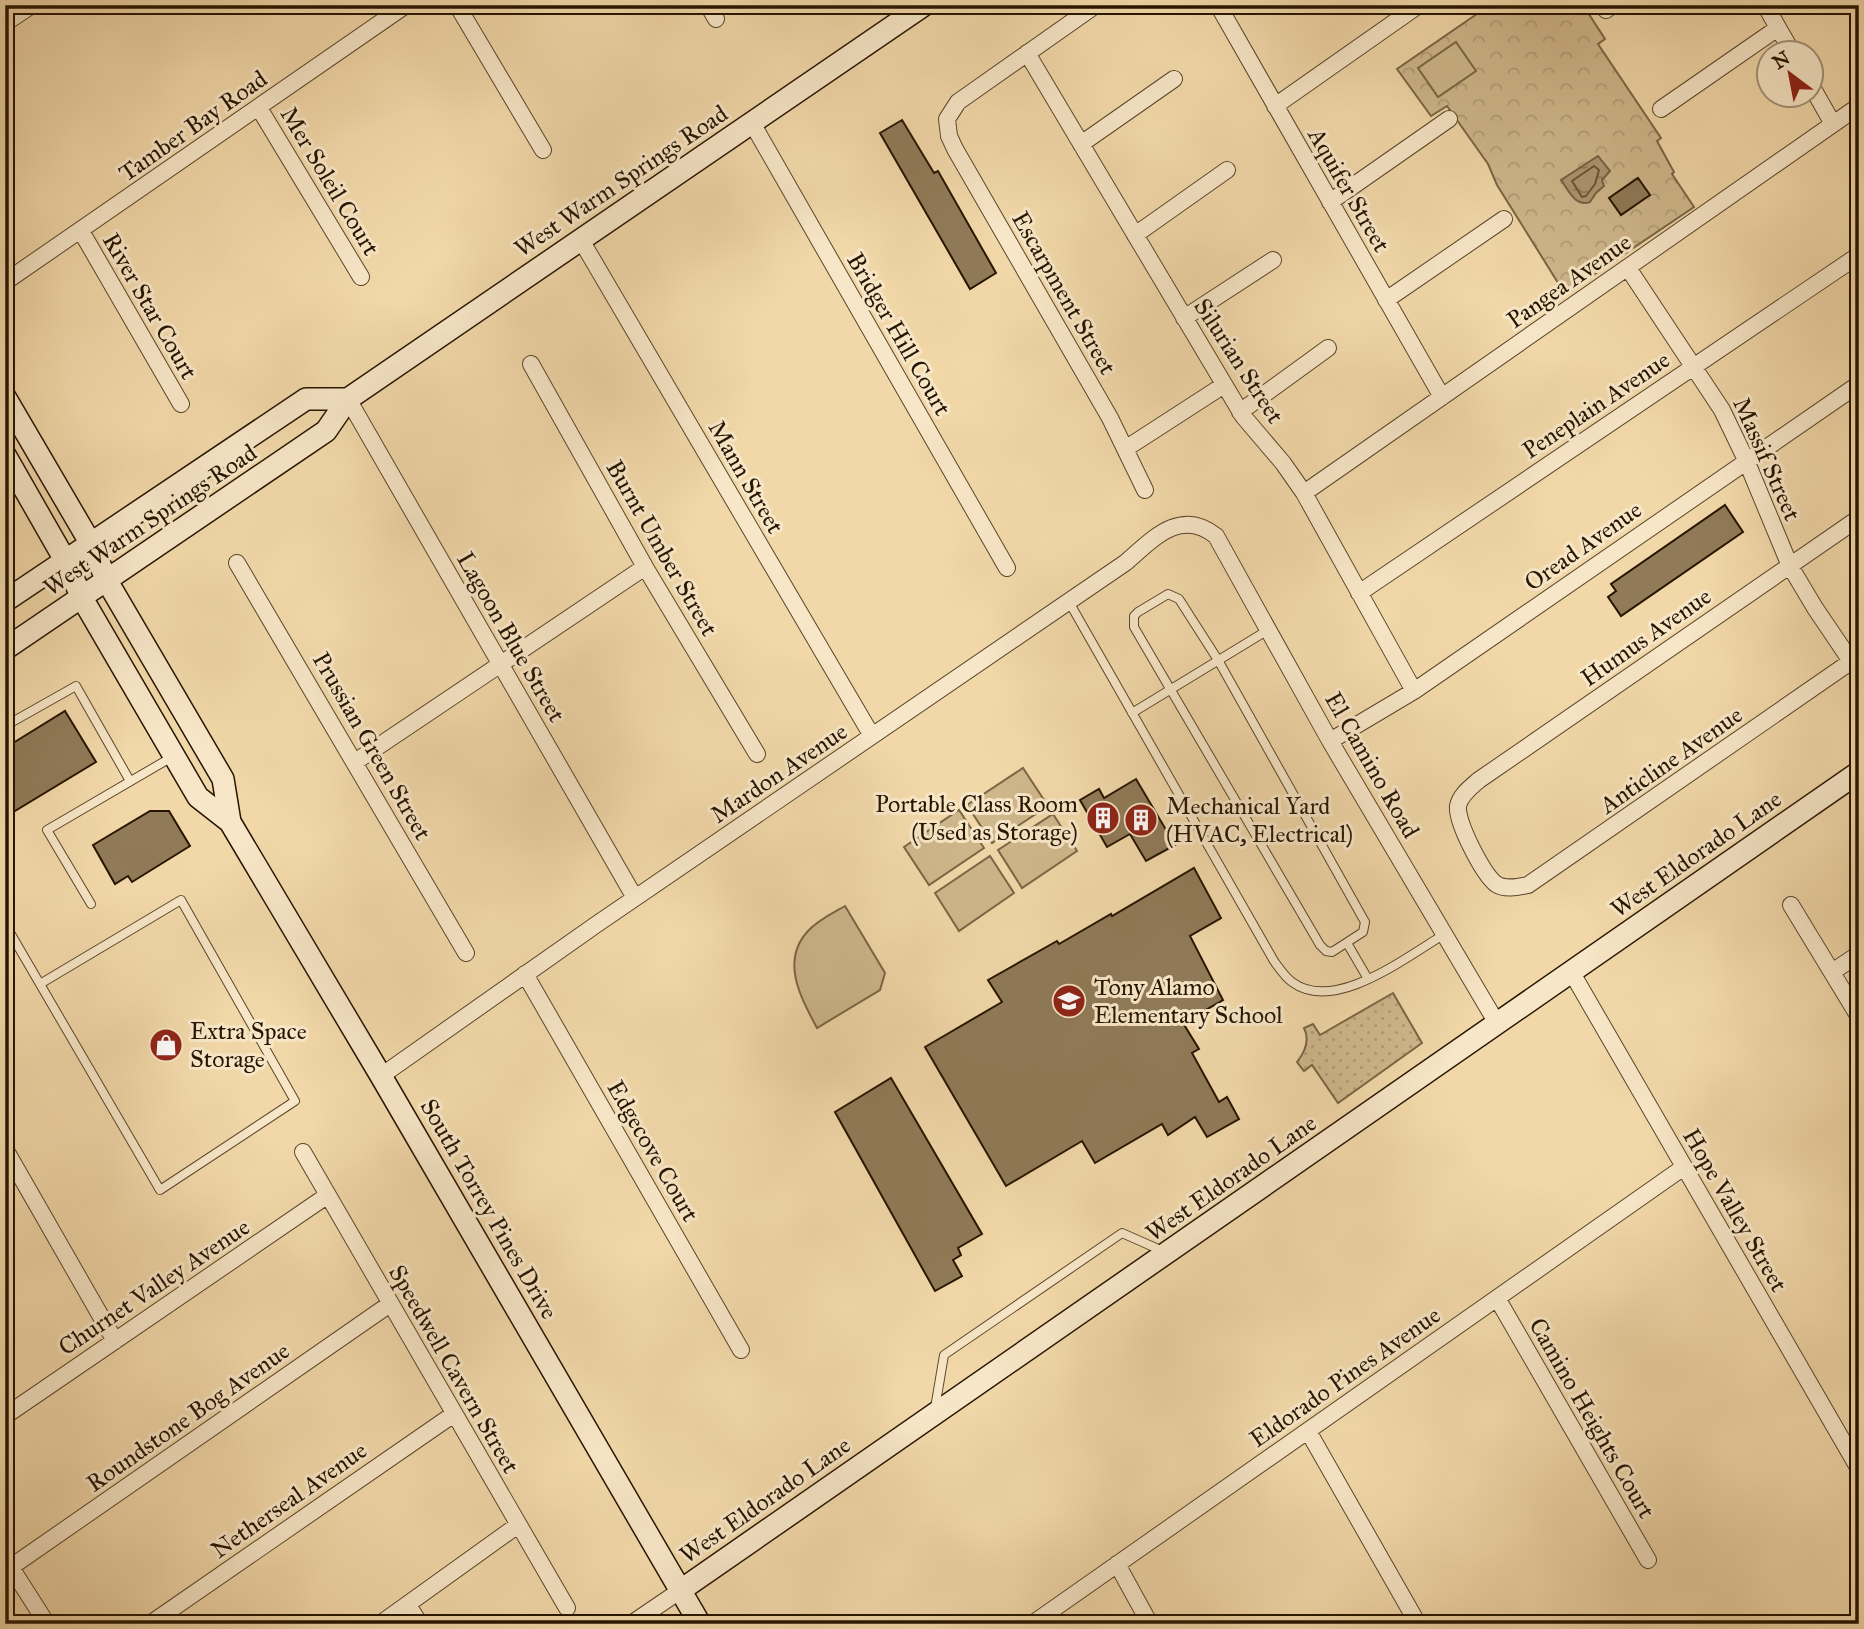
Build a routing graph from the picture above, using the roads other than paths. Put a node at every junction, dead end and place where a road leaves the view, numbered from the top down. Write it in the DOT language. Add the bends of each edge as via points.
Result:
graph roads {
  1 [pos="32,5"];
  2 [pos="407,5"];
  3 [pos="457,5"];
  4 [pos="924,5"];
  5 [pos="1096,5"];
  6 [pos="1419,5"];
  7 [pos="1765,5"];
  8 [pos="1219,6"];
  9 [pos="5,23"];
  10 [pos="1778,28"];
  11 [pos="1784,38"];
  12 [pos="1027,53"];
  13 [pos="1174,79"];
  14 [pos="1275,106"];
  15 [pos="1859,106"];
  16 [pos="260,108"];
  17 [pos="1823,108"];
  18 [pos="1661,109"];
  19 [pos="1449,119"];
  20 [pos="752,123"];
  21 [pos="1833,124"];
  22 [pos="1081,144"];
  23 [pos="543,150"];
  24 [pos="1227,170"];
  25 [pos="1330,202"];
  26 [pos="1504,219"];
  27 [pos="81,231"];
  28 [pos="1135,235"];
  29 [pos="581,240"];
  30 [pos="1859,255"];
  31 [pos="1273,260"];
  32 [pos="1628,268"];
  33 [pos="361,277"];
  34 [pos="5,282"];
  35 [pos="1386,300"];
  36 [pos="1184,318"];
  37 [pos="1328,348"];
  38 [pos="531,364"];
  39 [pos="1694,367"];
  40 [pos="1859,384"];
  41 [pos="1224,385"];
  42 [pos="5,397"];
  43 [pos="1442,397"];
  44 [pos="348,399"];
  45 [pos="180,404"];
  46 [pos="1240,412"];
  47 [pos="1125,449"];
  48 [pos="5,455"];
  49 [pos="1746,460"];
  50 [pos="1146,490"];
  51 [pos="1304,493"];
  52 [pos="1859,518"];
  53 [pos="1207,528"];
  54 [pos="91,544"];
  55 [pos="65,561"];
  56 [pos="237,562"];
  57 [pos="1790,566"];
  58 [pos="645,567"];
  59 [pos="1007,568"];
  60 [pos="107,581"];
  61 [pos="1359,593"];
  62 [pos="82,598"];
  63 [pos="5,601"];
  64 [pos="1069,602"];
  65 [pos="1268,630"];
  66 [pos="5,649"];
  67 [pos="1218,660"];
  68 [pos="500,663"];
  69 [pos="1856,663"];
  70 [pos="1171,689"];
  71 [pos="1414,691"];
  72 [pos="1132,713"];
  73 [pos="5,726"];
  74 [pos="872,736"];
  75 [pos="1330,741"];
  76 [pos="757,754"];
  77 [pos="174,756"];
  78 [pos="355,762"];
  79 [pos="1859,772"];
  80 [pos="130,781"];
  81 [pos="230,822"];
  82 [pos="1503,887"];
  83 [pos="635,898"];
  84 [pos="91,904"];
  85 [pos="1791,905"];
  86 [pos="5,924"];
  87 [pos="1445,934"];
  88 [pos="1347,943"];
  89 [pos="466,953"];
  90 [pos="1859,954"];
  91 [pos="1832,972"];
  92 [pos="1572,973"];
  93 [pos="524,974"];
  94 [pos="1368,979"];
  95 [pos="40,984"];
  96 [pos="1859,1017"];
  97 [pos="1498,1025"];
  98 [pos="381,1076"];
  99 [pos="5,1149"];
  100 [pos="303,1152"];
  101 [pos="1684,1167"];
  102 [pos="328,1195"];
  103 [pos="1167,1254"];
  104 [pos="1497,1298"];
  105 [pos="390,1304"];
  106 [pos="115,1341"];
  107 [pos="741,1350"];
  108 [pos="7,1410"];
  109 [pos="453,1414"];
  110 [pos="934,1415"];
  111 [pos="1308,1431"];
  112 [pos="1859,1469"];
  113 [pos="518,1525"];
  114 [pos="1648,1560"];
  115 [pos="8,1562"];
  116 [pos="1117,1564"];
  117 [pos="681,1590"];
  118 [pos="408,1605"];
  119 [pos="567,1608"];
  120 [pos="47,1624"];
  121 [pos="150,1624"];
  122 [pos="380,1624"];
  123 [pos="420,1624"];
  124 [pos="631,1624"];
  125 [pos="700,1624"];
  126 [pos="1032,1624"];
  127 [pos="1150,1624"];
  128 [pos="1418,1624"];
  1 -- 9 [label="street"];
  2 -- 16 [label="street, Tamber Bay Road"];
  3 -- 23 [label="street"];
  4 -- 20 [label="street, West Warm Springs Road"];
  5 -- 12 [label="street"];
  6 -- 14 [label="street"];
  7 -- 10 [label="street"];
  8 -- 14 [label="street, Aquifer Street"];
  10 -- 11 [label="street"];
  10 -- 18 [label="street"];
  12 -- 22 [label="street, Silurian Street"];
  12 -- 47 [label="street, Escarpment Street" via="958,103 947,119 949,136"];
  13 -- 22 [label="street"];
  14 -- 25 [label="street, Aquifer Street"];
  15 -- 21 [label="street, Pangea Avenue"];
  16 -- 27 [label="street, Tamber Bay Road"];
  16 -- 33 [label="street, Mer Soleil Court"];
  17 -- 21 [label="street"];
  19 -- 25 [label="street"];
  20 -- 29 [label="street, West Warm Springs Road"];
  20 -- 59 [label="street, Bridger Hill Court"];
  21 -- 32 [label="street, Pangea Avenue"];
  22 -- 28 [label="street, Silurian Street"];
  24 -- 28 [label="street"];
  25 -- 35 [label="street, Aquifer Street"];
  26 -- 35 [label="street"];
  27 -- 34 [label="street, Tamber Bay Road"];
  27 -- 45 [label="street, River Star Court"];
  28 -- 36 [label="street, Silurian Street"];
  29 -- 44 [label="street, West Warm Springs Road"];
  29 -- 74 [label="street, Mann Street"];
  30 -- 39 [label="street, Peneplain Avenue"];
  31 -- 36 [label="street"];
  32 -- 39 [label="street, Massif Street"];
  32 -- 43 [label="street, Pangea Avenue"];
  35 -- 43 [label="street, Aquifer Street"];
  36 -- 41 [label="street, Silurian Street"];
  37 -- 46 [label="street"];
  38 -- 58 [label="street, Burnt Umber Street"];
  39 -- 49 [label="street, Massif Street"];
  39 -- 61 [label="street, Peneplain Avenue"];
  40 -- 49 [label="street, Oread Avenue"];
  41 -- 46 [label="street, Silurian Street"];
  41 -- 47 [label="street"];
  42 -- 54 [label="street, South Torrey Pines Drive"];
  43 -- 51 [label="street, Pangea Avenue"];
  44 -- 54 [label="street, West Warm Springs Road" via="306,399"];
  44 -- 60 [label="street, West Warm Springs Road" via="326,431"];
  44 -- 68 [label="street, Lagoon Blue Street"];
  46 -- 51 [label="street, Silurian Street"];
  47 -- 50 [label="street, Escarpment Street"];
  48 -- 55 [label="street, South Torrey Pines Drive"];
  49 -- 57 [label="street, Massif Street"];
  49 -- 71 [label="street, Oread Avenue"];
  51 -- 61 [label="street, Silurian Street"];
  52 -- 57 [label="street, Humus Avenue"];
  53 -- 64 [label="street, Mardon Avenue" via="1178,524 1166,529"];
  53 -- 65 [label="street, El Camino Road" via="1216,536"];
  54 -- 55 [label="street, West Warm Springs Road"];
  54 -- 60 [label="street, South Torrey Pines Drive"];
  55 -- 62 [label="street, South Torrey Pines Drive"];
  55 -- 63 [label="street, West Warm Springs Road"];
  56 -- 78 [label="street, Prussian Green Street"];
  57 -- 69 [label="street, Massif Street"];
  57 -- 82 [label="street, Humus Avenue" via="1479,780 1462,797 1459,820 1465,834 1487,873"];
  58 -- 68 [label="street"];
  58 -- 76 [label="street, Burnt Umber Street"];
  60 -- 62 [label="street, West Warm Springs Road"];
  60 -- 81 [label="street, South Torrey Pines Drive" via="223,779"];
  61 -- 71 [label="street, Silurian Street"];
  62 -- 66 [label="street, West Warm Springs Road"];
  62 -- 77 [label="street, South Torrey Pines Drive"];
  64 -- 72 [label="lane"];
  64 -- 74 [label="street, Mardon Avenue"];
  65 -- 67 [label="lane"];
  65 -- 75 [label="street, El Camino Road"];
  67 -- 70 [label="lane"];
  67 -- 70 [label="lane" via="1175,596 1168,594 1138,612 1134,626"];
  67 -- 88 [label="lane" via="1365,922 1363,932"];
  68 -- 78 [label="street"];
  68 -- 83 [label="street, Lagoon Blue Street"];
  69 -- 82 [label="street, Anticline Avenue" via="1546,874 1528,885"];
  70 -- 72 [label="lane"];
  70 -- 88 [label="lane" via="1320,945 1329,952"];
  71 -- 75 [label="street, Oread Avenue"];
  72 -- 94 [label="lane" via="1281,971 1300,986 1327,992"];
  73 -- 80 [label="lane" via="76,686"];
  74 -- 83 [label="street, Mardon Avenue"];
  75 -- 87 [label="street, El Camino Road"];
  77 -- 80 [label="lane"];
  77 -- 81 [label="street, South Torrey Pines Drive" via="198,797"];
  78 -- 89 [label="street, Prussian Green Street"];
  79 -- 92 [label="street, West Eldorado Lane"];
  80 -- 84 [label="lane" via="47,830"];
  81 -- 98 [label="street, South Torrey Pines Drive"];
  83 -- 93 [label="street, Mardon Avenue"];
  85 -- 91 [label="street"];
  86 -- 95 [label="lane"];
  87 -- 94 [label="lane"];
  87 -- 97 [label="street, El Camino Road"];
  88 -- 94 [label="lane"];
  90 -- 91 [label="street"];
  91 -- 96 [label="street"];
  92 -- 97 [label="street, West Eldorado Lane"];
  92 -- 101 [label="street, Hope Valley Street"];
  93 -- 98 [label="street, Mardon Avenue"];
  93 -- 107 [label="street, Edgecove Court"];
  95 -- 95 [label="lane" via="160,1190 295,1101 181,900"];
  97 -- 103 [label="street, West Eldorado Lane"];
  98 -- 117 [label="street, South Torrey Pines Drive"];
  99 -- 106 [label="street"];
  100 -- 102 [label="street, Speedwell Cavern Street"];
  101 -- 104 [label="street, Eldorado Pines Avenue"];
  101 -- 112 [label="street, Hope Valley Street"];
  102 -- 105 [label="street, Speedwell Cavern Street"];
  102 -- 106 [label="street, Churnet Valley Avenue"];
  103 -- 110 [label="street, West Eldorado Lane"];
  103 -- 110 [label="lane" via="1122,1233 944,1355"];
  104 -- 111 [label="street, Eldorado Pines Avenue"];
  104 -- 114 [label="street, Camino Heights Court"];
  105 -- 109 [label="street, Speedwell Cavern Street"];
  105 -- 115 [label="street, Roundstone Bog Avenue"];
  106 -- 108 [label="street, Churnet Valley Avenue"];
  109 -- 113 [label="street, Speedwell Cavern Street"];
  109 -- 121 [label="street, Netherseal Avenue"];
  110 -- 117 [label="street, West Eldorado Lane"];
  111 -- 116 [label="street, Eldorado Pines Avenue"];
  111 -- 128 [label="street"];
  113 -- 118 [label="street"];
  113 -- 119 [label="street, Speedwell Cavern Street"];
  115 -- 120 [label="street"];
  116 -- 126 [label="street, Eldorado Pines Avenue"];
  116 -- 127 [label="street"];
  117 -- 124 [label="street, West Eldorado Lane"];
  117 -- 125 [label="street, South Torrey Pines Drive"];
  118 -- 122 [label="street"];
  118 -- 123 [label="street"];
}
